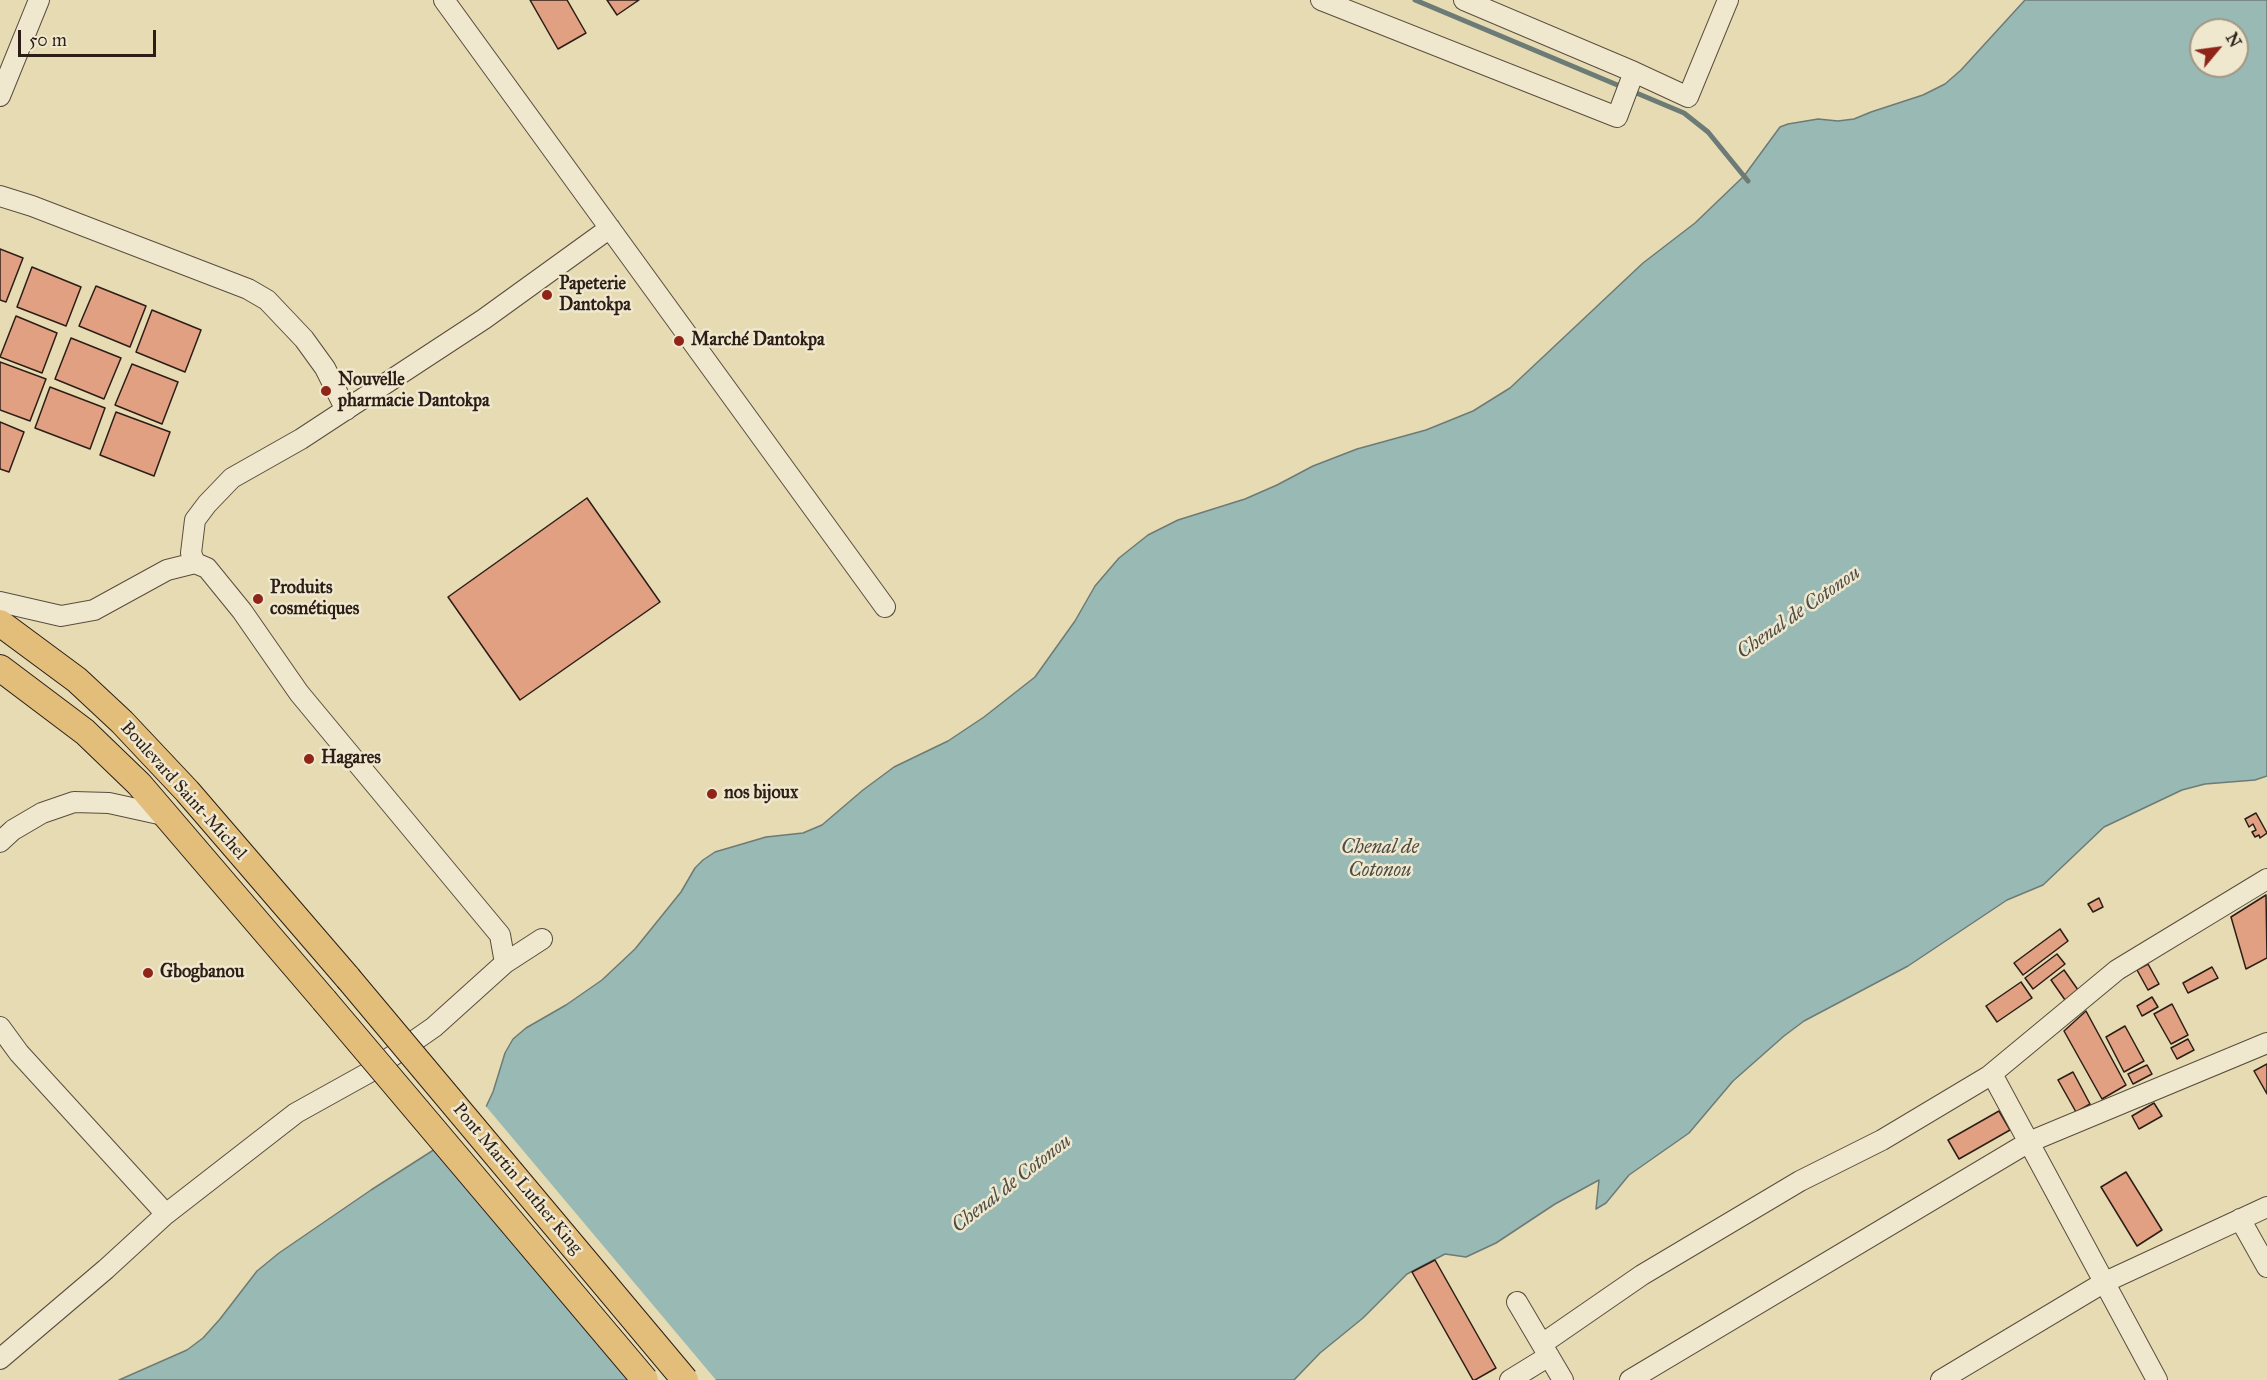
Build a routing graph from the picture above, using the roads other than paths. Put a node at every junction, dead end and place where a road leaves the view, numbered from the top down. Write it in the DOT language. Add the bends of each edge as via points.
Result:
graph roads {
  1 [pos="39,0"];
  2 [pos="444,0"];
  3 [pos="1321,0"];
  4 [pos="1464,0"];
  5 [pos="1728,0"];
  6 [pos="1634,72"];
  7 [pos="0,96"];
  8 [pos="0,196"];
  9 [pos="610,228"];
  10 [pos="346,410"];
  11 [pos="195,563"];
  12 [pos="0,602"];
  13 [pos="885,607"];
  14 [pos="0,623"];
  15 [pos="0,669"];
  16 [pos="168,816"];
  17 [pos="0,842"];
  18 [pos="2266,882"];
  19 [pos="542,939"];
  20 [pos="505,963"];
  21 [pos="348,978"];
  22 [pos="324,1000"];
  23 [pos="0,1027"];
  24 [pos="2267,1043"];
  25 [pos="1992,1074"];
  26 [pos="2029,1142"];
  27 [pos="2267,1207"];
  28 [pos="166,1214"];
  29 [pos="2240,1219"];
  30 [pos="2267,1267"];
  31 [pos="2103,1283"];
  32 [pos="1517,1302"];
  33 [pos="1545,1350"];
  34 [pos="0,1359"];
  35 [pos="1969,1373"];
  36 [pos="645,1380"];
  37 [pos="685,1380"];
  38 [pos="1510,1380"];
  39 [pos="1563,1380"];
  40 [pos="1630,1380"];
  41 [pos="1941,1380"];
  42 [pos="2157,1380"];
  1 -- 7 [label="street"];
  2 -- 9 [label="street"];
  3 -- 6 [label="street" via="1617,117"];
  4 -- 6 [label="street"];
  5 -- 6 [label="street" via="1688,97"];
  8 -- 10 [label="street" via="248,289 267,300 325,368"];
  9 -- 10 [label="street" via="484,320"];
  9 -- 13 [label="street"];
  10 -- 11 [label="street" via="232,478 195,520 191,553"];
  11 -- 12 [label="street" via="167,570 94,610 61,616"];
  11 -- 20 [label="street" via="207,568 298,693 500,935"];
  14 -- 21 [label="main road, Boulevard Saint-Michel" via="77,680 122,722"];
  15 -- 16 [label="main road, Boulevard Saint-Michel" via="85,732"];
  16 -- 17 [label="street" via="109,803 74,802 42,813"];
  16 -- 22 [label="main road, Boulevard Saint-Michel"];
  18 -- 25 [label="street" via="2117,970"];
  19 -- 20 [label="street"];
  20 -- 28 [label="street" via="434,1027 368,1073 296,1113"];
  21 -- 37 [label="main road, Pont Martin Luther King, bridge"];
  22 -- 36 [label="main road, Pont Martin Luther King, bridge"];
  23 -- 28 [label="street" via="19,1053"];
  24 -- 26 [label="street"];
  25 -- 26 [label="street"];
  25 -- 33 [label="street" via="1642,1275"];
  26 -- 31 [label="street"];
  26 -- 40 [label="street"];
  27 -- 29 [label="street"];
  28 -- 34 [label="street"];
  29 -- 30 [label="street"];
  29 -- 31 [label="street"];
  31 -- 35 [label="street"];
  31 -- 42 [label="street"];
  32 -- 33 [label="street"];
  33 -- 38 [label="street"];
  33 -- 39 [label="street"];
  35 -- 41 [label="street"];
}
